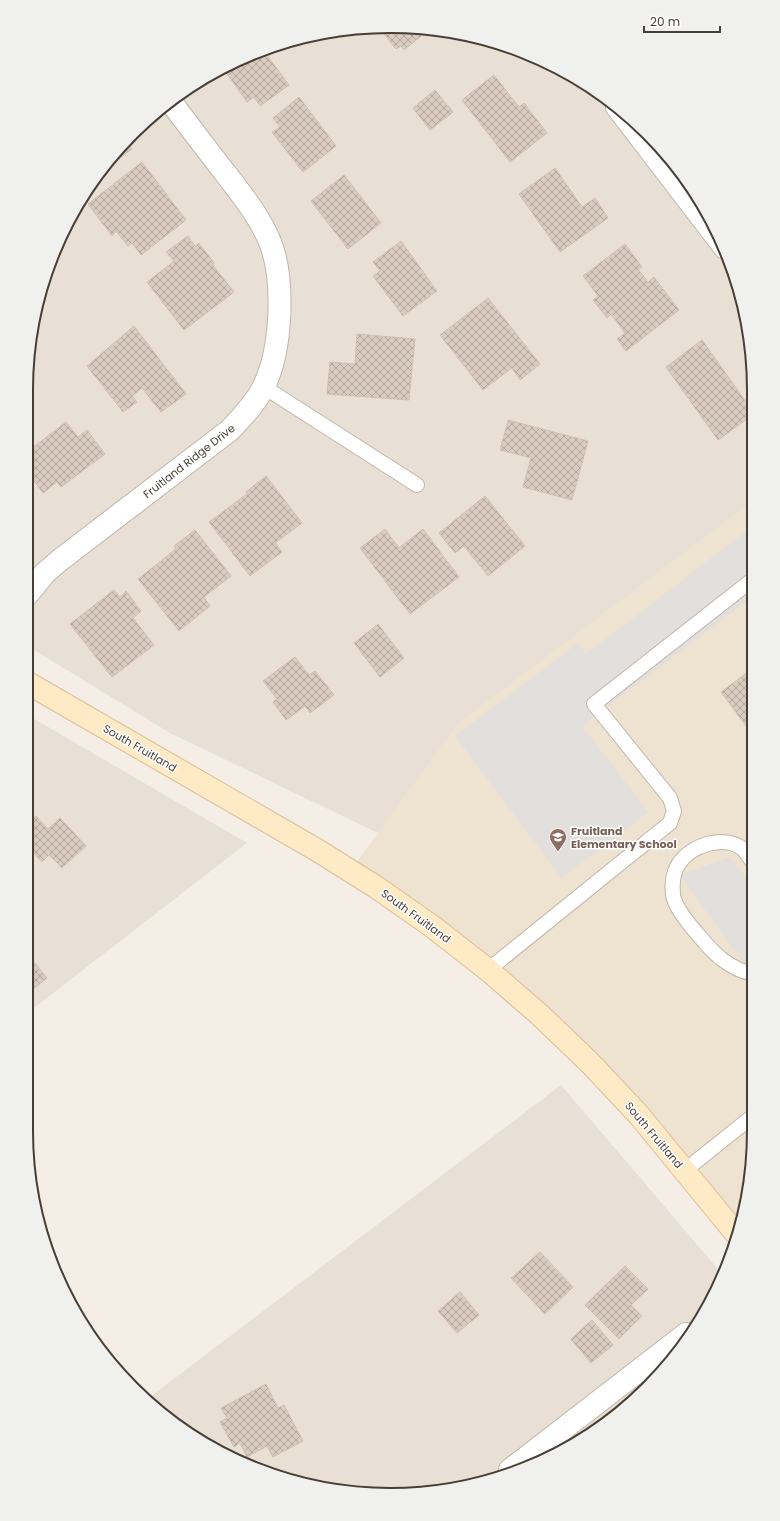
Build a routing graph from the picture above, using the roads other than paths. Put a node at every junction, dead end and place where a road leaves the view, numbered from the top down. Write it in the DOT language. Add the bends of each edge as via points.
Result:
graph roads {
  1 [pos="174,107"];
  2 [pos="638,134"];
  3 [pos="703,219"];
  4 [pos="264,387"];
  5 [pos="417,485"];
  6 [pos="747,584"];
  7 [pos="33,586"];
  8 [pos="33,686"];
  9 [pos="747,854"];
  10 [pos="488,970"];
  11 [pos="747,972"];
  12 [pos="747,1121"];
  13 [pos="684,1171"];
  14 [pos="733,1230"];
  15 [pos="680,1339"];
  16 [pos="517,1465"];
  1 -- 4 [label="street, Fruitland Ridge Drive" via="251,208 270,243 278,273 280,316 274,355"];
  2 -- 3 [label="street"];
  4 -- 5 [label="lane"];
  4 -- 7 [label="street, Fruitland Ridge Drive" via="230,430 60,560"];
  6 -- 10 [label="lane" via="594,704 670,798 674,811 670,823"];
  8 -- 10 [label="street, South Fruitland" via="330,858 433,927"];
  9 -- 11 [label="lane" via="743,849 725,842 706,844 688,853 678,865 673,880 673,896 691,926 712,952 726,963"];
  10 -- 13 [label="street, South Fruitland" via="590,1063 638,1114"];
  12 -- 13 [label="lane"];
  13 -- 14 [label="street, South Fruitland"];
  15 -- 16 [label="street"];
}
